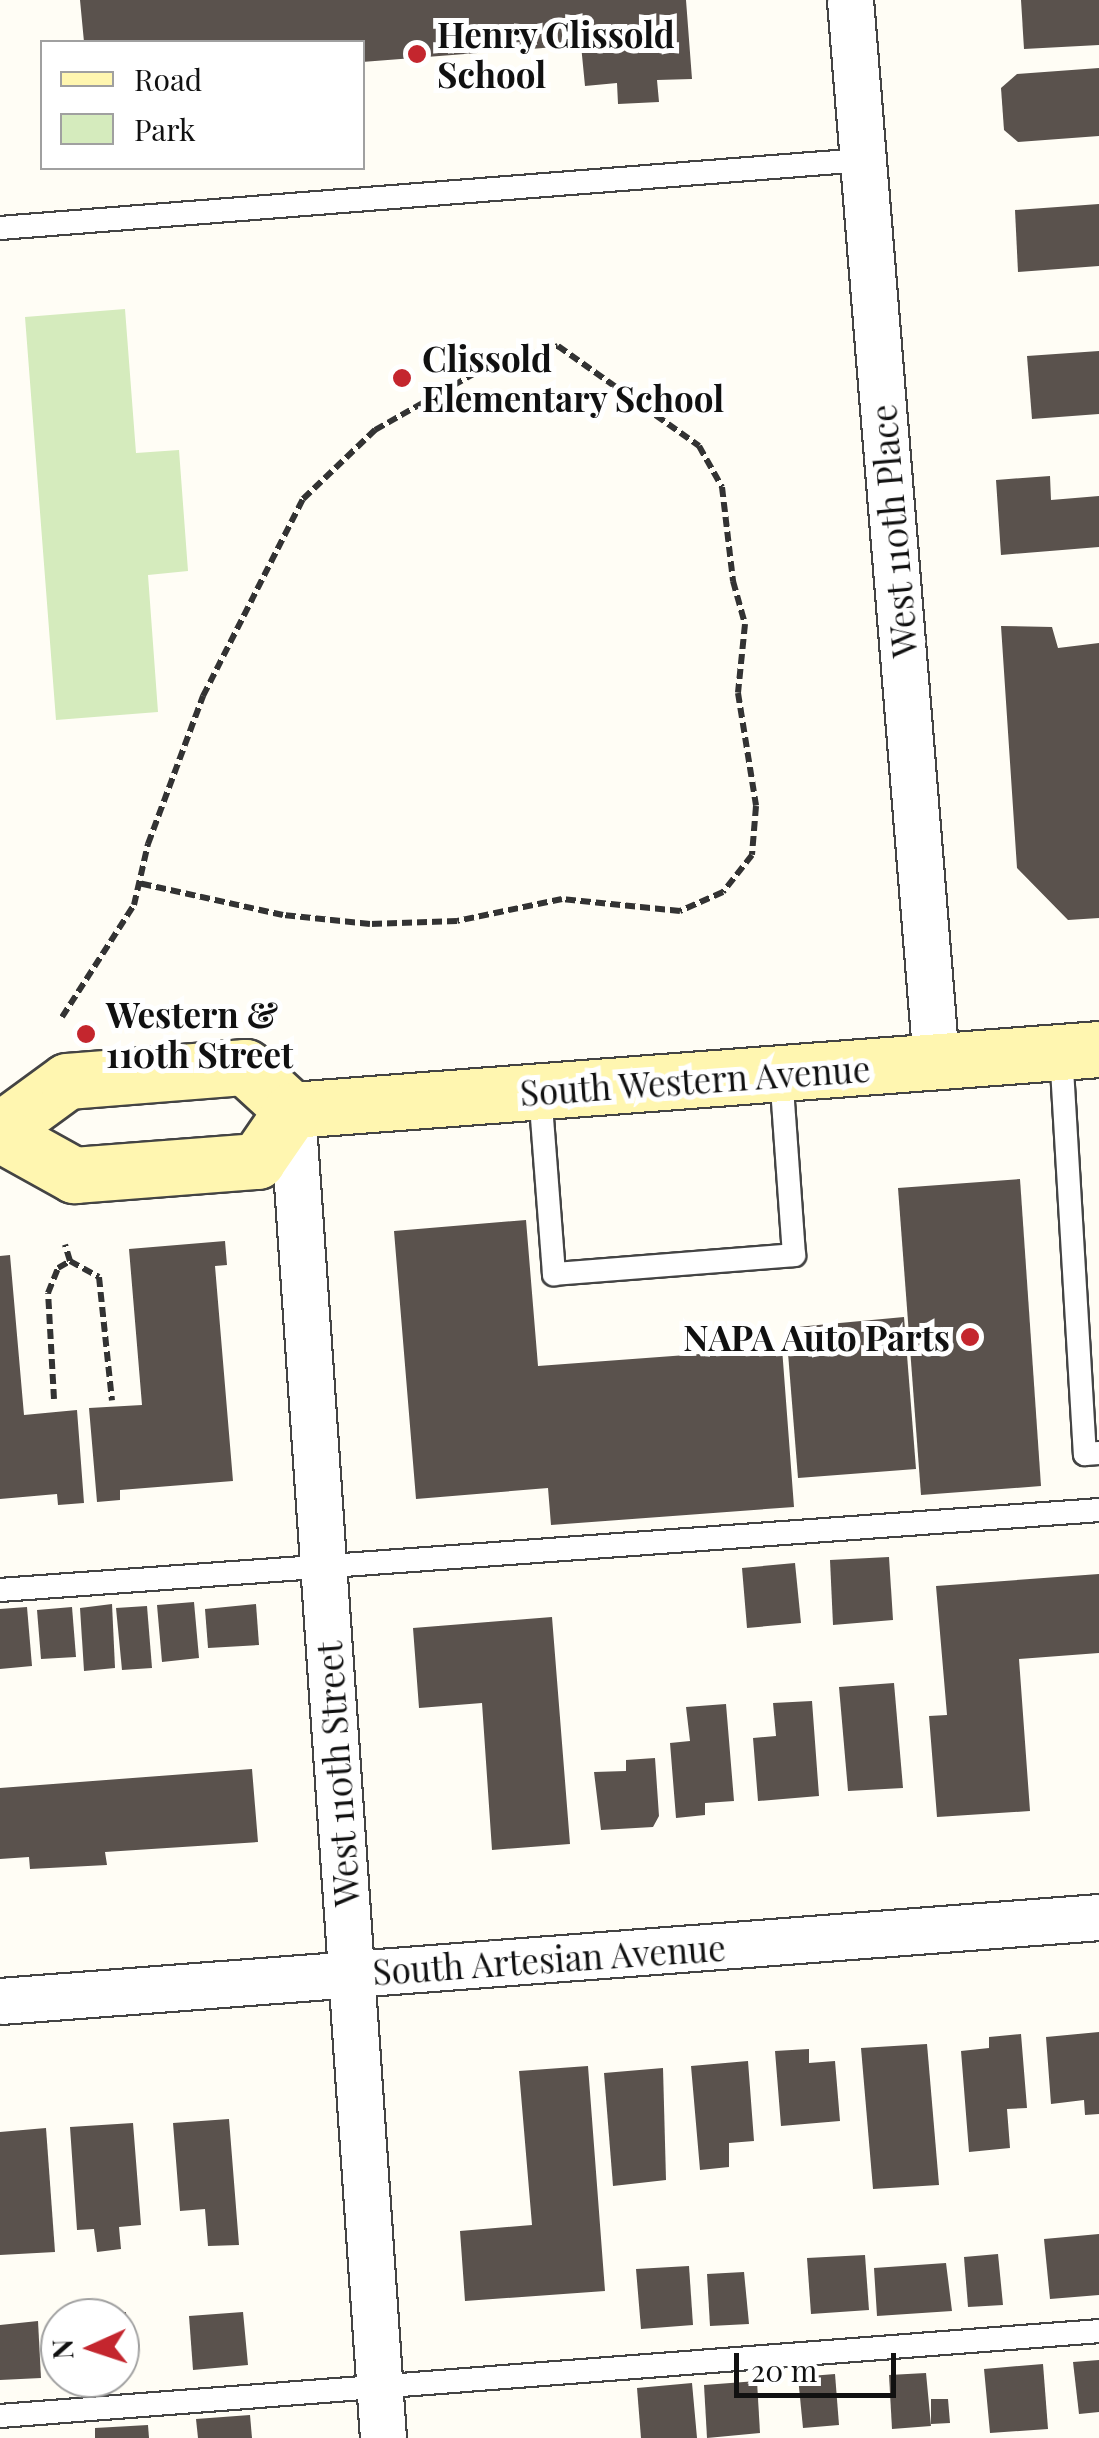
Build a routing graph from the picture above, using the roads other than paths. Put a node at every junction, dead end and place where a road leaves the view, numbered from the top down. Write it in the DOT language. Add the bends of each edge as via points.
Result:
graph roads {
  1 [pos="850,0"];
  2 [pos="862,160"];
  3 [pos="0,228"];
  4 [pos="1080,1051"];
  5 [pos="936,1062"];
  6 [pos="781,1074"];
  7 [pos="540,1092"];
  8 [pos="292,1110"];
  9 [pos="0,1132"];
  10 [pos="1099,1453"];
  11 [pos="1099,1510"];
  12 [pos="323,1566"];
  13 [pos="0,1590"];
  14 [pos="1099,1918"];
  15 [pos="351,1974"];
  16 [pos="0,2002"];
  17 [pos="1099,2331"];
  18 [pos="380,2387"];
  19 [pos="0,2416"];
  20 [pos="383,2438"];
  1 -- 2 [label="street, West 110th Place"];
  2 -- 3 [label="lane"];
  2 -- 5 [label="street, West 110th Place"];
  4 -- 5 [label="main road, South Western Avenue"];
  4 -- 10 [label="lane" via="1086,1454"];
  5 -- 6 [label="main road, South Western Avenue"];
  6 -- 7 [label="main road, South Western Avenue"];
  6 -- 7 [label="lane" via="794,1255 554,1274"];
  7 -- 8 [label="main road, South Western Avenue"];
  8 -- 9 [label="main road" via="244,1067 67,1080"];
  8 -- 9 [label="main road" via="257,1161 238,1163 74,1175"];
  8 -- 12 [label="street, West 110th Street"];
  11 -- 12 [label="lane"];
  12 -- 13 [label="lane"];
  12 -- 15 [label="street, West 110th Street"];
  14 -- 15 [label="street, South Artesian Avenue"];
  15 -- 16 [label="street, South Artesian Avenue"];
  15 -- 18 [label="street, West 110th Street"];
  17 -- 18 [label="lane"];
  18 -- 19 [label="lane"];
  18 -- 20 [label="street, West 110th Street"];
}
